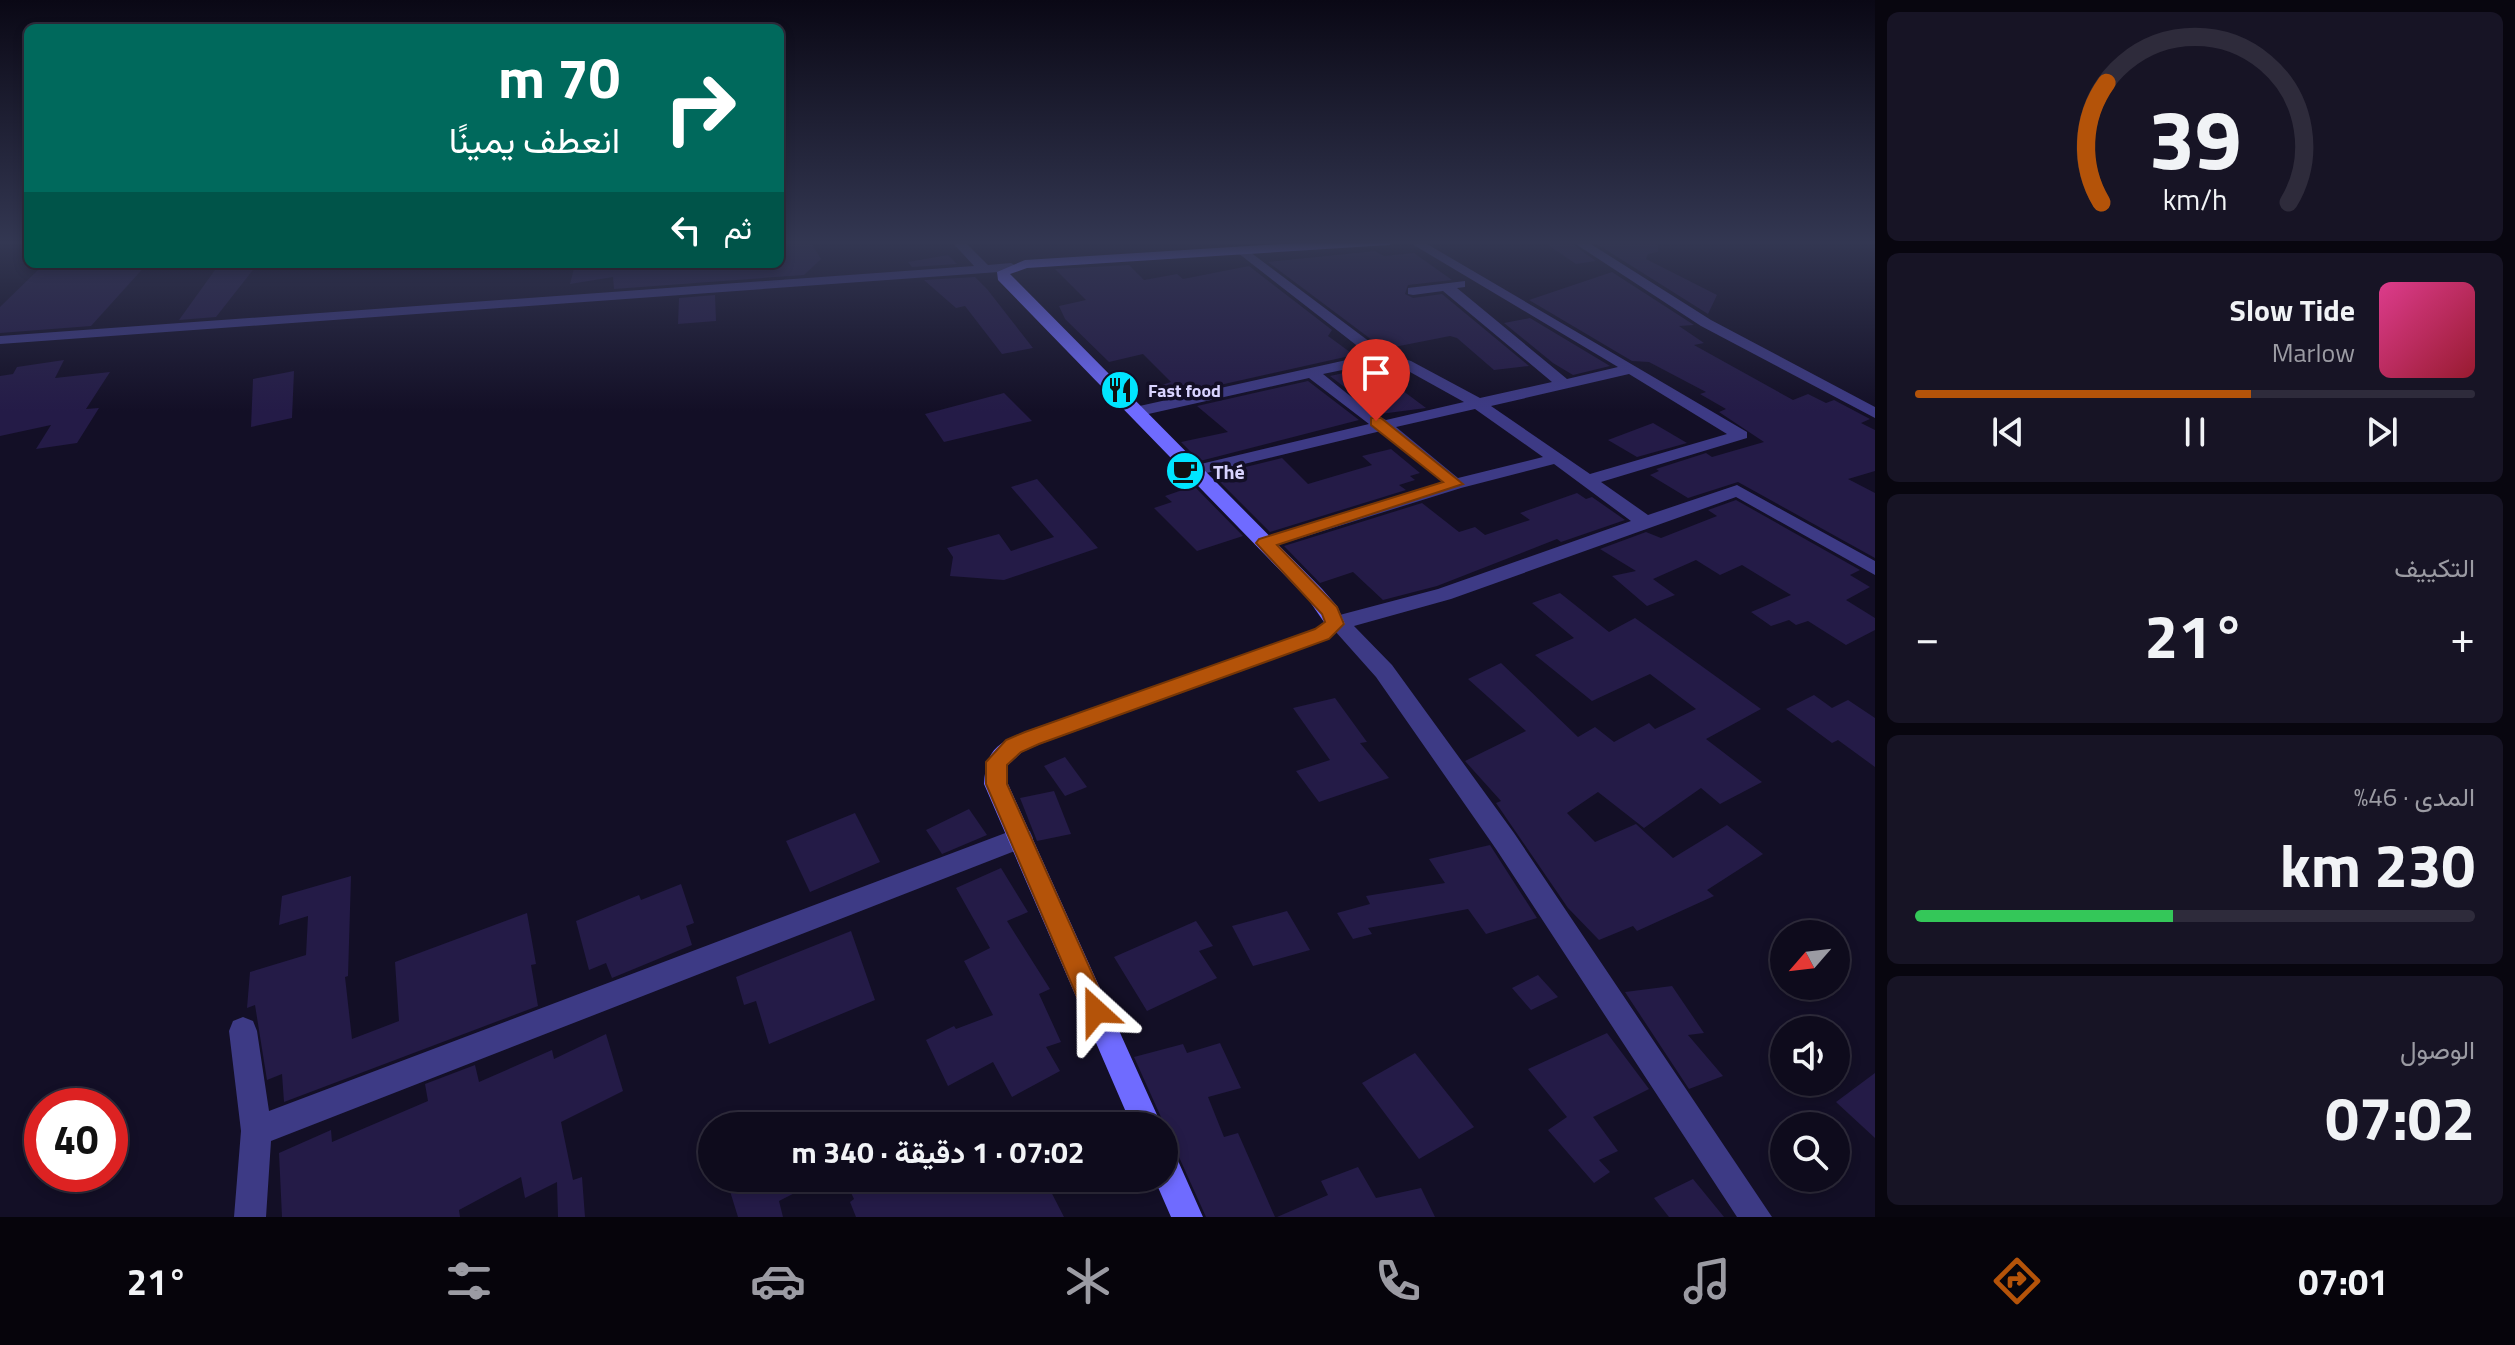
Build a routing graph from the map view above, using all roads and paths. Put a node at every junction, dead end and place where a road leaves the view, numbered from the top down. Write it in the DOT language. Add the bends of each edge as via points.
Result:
graph roads {
  1 [pos="586,298"];
  2 [pos="1023,298"];
  3 [pos="1304,298"];
  4 [pos="1460,298"];
  5 [pos="1509,298"];
  6 [pos="1666,298"];
  7 [pos="0,340"];
  8 [pos="1381,357"];
  9 [pos="1631,369"];
  10 [pos="1311,372"];
  11 [pos="1564,384"];
  12 [pos="1475,404"];
  13 [pos="1135,412"];
  14 [pos="1875,413"];
  15 [pos="1384,425"];
  16 [pos="1554,459"];
  17 [pos="1194,471"];
  18 [pos="1585,481"];
  19 [pos="1455,484"];
  20 [pos="1642,520"];
  21 [pos="1265,543"];
  22 [pos="1875,569"];
  23 [pos="1337,623"];
  24 [pos="1021,838"];
  25 [pos="243,1031"];
  26 [pos="1141,1112"];
  27 [pos="256,1131"];
  28 [pos="1176,1192"];
  29 [pos="250,1217"];
  30 [pos="1187,1217"];
  31 [pos="1756,1217"];
  1 -- 7 [label="street"];
  2 -- 13 [label="street"];
  3 -- 8 [label="street"];
  4 -- 11 [label="street"];
  5 -- 9 [label="street"];
  6 -- 14 [label="street"];
  8 -- 10 [label="street"];
  8 -- 12 [label="street" via="1412,365"];
  9 -- 11 [label="street"];
  9 -- 18 [label="street" via="1741,435"];
  10 -- 13 [label="street"];
  10 -- 15 [label="street"];
  11 -- 12 [label="street"];
  12 -- 15 [label="street"];
  12 -- 16 [label="street"];
  13 -- 17 [label="street"];
  15 -- 17 [label="street"];
  15 -- 19 [label="street"];
  16 -- 18 [label="street"];
  16 -- 19 [label="street"];
  17 -- 21 [label="street"];
  18 -- 20 [label="street"];
  19 -- 21 [label="street"];
  20 -- 22 [label="street" via="1737,490"];
  20 -- 23 [label="street" via="1444,594"];
  21 -- 23 [label="street"];
  23 -- 24 [label="street" via="1322,634 1014,746 997,762 996,784"];
  23 -- 31 [label="street" via="1384,671 1505,841"];
  24 -- 26 [label="street"];
  24 -- 27 [label="street"];
  25 -- 27 [label="street"];
  27 -- 29 [label="street"];
  28 -- 30 [label="street"];
}
